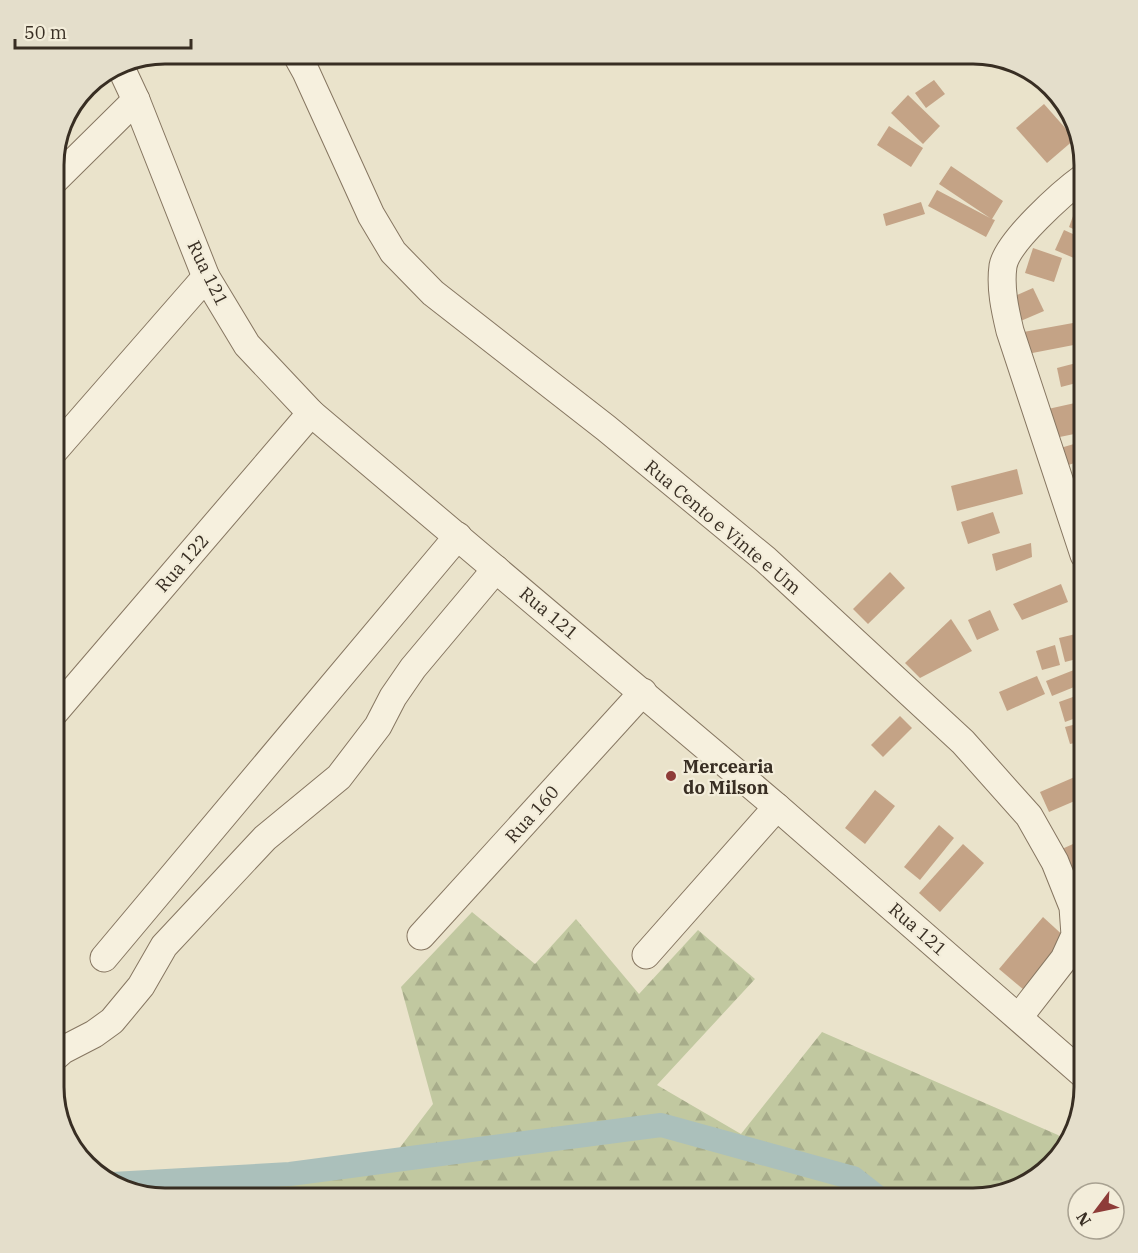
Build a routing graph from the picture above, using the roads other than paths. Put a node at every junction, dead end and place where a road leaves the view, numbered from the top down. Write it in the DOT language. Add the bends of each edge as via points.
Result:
graph roads {
  1 [pos="302,64"];
  2 [pos="125,74"];
  3 [pos="136,100"];
  4 [pos="65,171"];
  5 [pos="1074,185"];
  6 [pos="206,277"];
  7 [pos="311,413"];
  8 [pos="65,439"];
  9 [pos="1074,525"];
  10 [pos="458,536"];
  11 [pos="496,569"];
  12 [pos="643,692"];
  13 [pos="64,701"];
  14 [pos="777,807"];
  15 [pos="1074,921"];
  16 [pos="421,936"];
  17 [pos="1074,937"];
  18 [pos="646,956"];
  19 [pos="104,958"];
  20 [pos="1019,1017"];
  21 [pos="64,1049"];
  22 [pos="1074,1066"];
  1 -- 15 [label="street, Rua Cento e Vinte e Um" via="371,214 393,252 433,293 765,559 963,742 1029,816 1055,862 1073,907"];
  2 -- 3 [label="street, Rua 121"];
  3 -- 4 [label="street"];
  3 -- 6 [label="street, Rua 121"];
  5 -- 9 [label="street" via="1006,254 1003,267 1003,297 1010,331"];
  6 -- 7 [label="street, Rua 121" via="247,345"];
  6 -- 8 [label="street"];
  7 -- 10 [label="street, Rua 121"];
  7 -- 13 [label="street, Rua 122"];
  10 -- 11 [label="street, Rua 121"];
  10 -- 19 [label="street"];
  11 -- 12 [label="street, Rua 121"];
  11 -- 21 [label="street" via="413,668 378,726 339,777 265,838 164,946 141,986 112,1021"];
  12 -- 14 [label="street, Rua 121"];
  12 -- 16 [label="street, Rua 160"];
  14 -- 18 [label="street"];
  14 -- 20 [label="street, Rua 121"];
  17 -- 20 [label="street, Rua Cento e Vinte e Um" via="1064,959"];
  20 -- 22 [label="street, Rua 121"];
}
